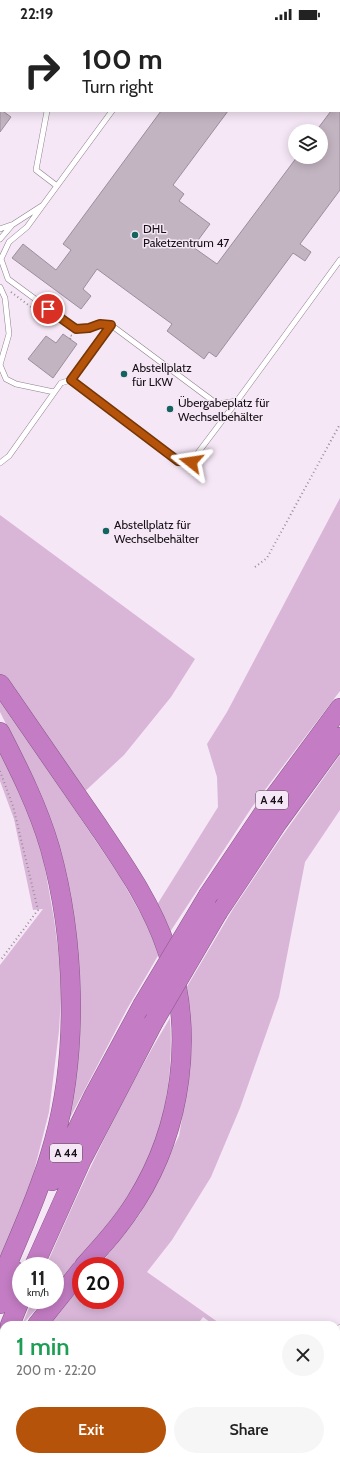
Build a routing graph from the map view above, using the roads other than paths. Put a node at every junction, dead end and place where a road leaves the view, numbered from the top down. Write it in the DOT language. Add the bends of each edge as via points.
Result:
graph roads {
  1 [pos="47,112"];
  2 [pos="111,112"];
  3 [pos="57,186"];
  4 [pos="43,205"];
  5 [pos="12,225"];
  6 [pos="0,229"];
  7 [pos="0,239"];
  8 [pos="340,260"];
  9 [pos="0,287"];
  10 [pos="111,325"];
  11 [pos="71,380"];
  12 [pos="54,392"];
  13 [pos="237,401"];
  14 [pos="0,463"];
  15 [pos="0,684"];
  16 [pos="340,708"];
  17 [pos="0,732"];
  18 [pos="340,736"];
  19 [pos="38,1257"];
  20 [pos="92,1257"];
  21 [pos="72,1281"];
  22 [pos="0,1282"];
  23 [pos="0,1304"];
  24 [pos="17,1309"];
  25 [pos="12,1321"];
  26 [pos="40,1321"];
  1 -- 3 [label="lane" via="36,170"];
  2 -- 3 [label="lane"];
  3 -- 4 [label="lane"];
  4 -- 5 [label="lane"];
  4 -- 10 [label="lane" via="27,227 9,242 1,259 8,279 76,329 100,324"];
  5 -- 6 [label="lane"];
  5 -- 7 [label="lane"];
  8 -- 13 [label="lane"];
  9 -- 12 [label="lane" via="6,298 9,334 0,365 6,379 16,384"];
  10 -- 11 [label="lane"];
  10 -- 13 [label="lane" via="217,404"];
  11 -- 12 [label="lane" via="61,383"];
  11 -- 13 [label="lane" via="178,461 191,462"];
  12 -- 14 [label="lane" via="9,456"];
  15 -- 20 [label="highway" via="143,897 167,949 179,1003 180,1068 176,1101 167,1135 154,1168 136,1201"];
  16 -- 23 [label="highway, A 44, bridge" via="272,800 209,894 142,1006 76,1130"];
  17 -- 22 [label="highway" via="37,811 53,860 66,931 70,1004 67,1065 55,1139"];
  18 -- 19 [label="highway, A 44, bridge" via="218,912 153,1023 82,1160"];
  21 -- 26 [label="highway"];
  24 -- 25 [label="highway"];
}
